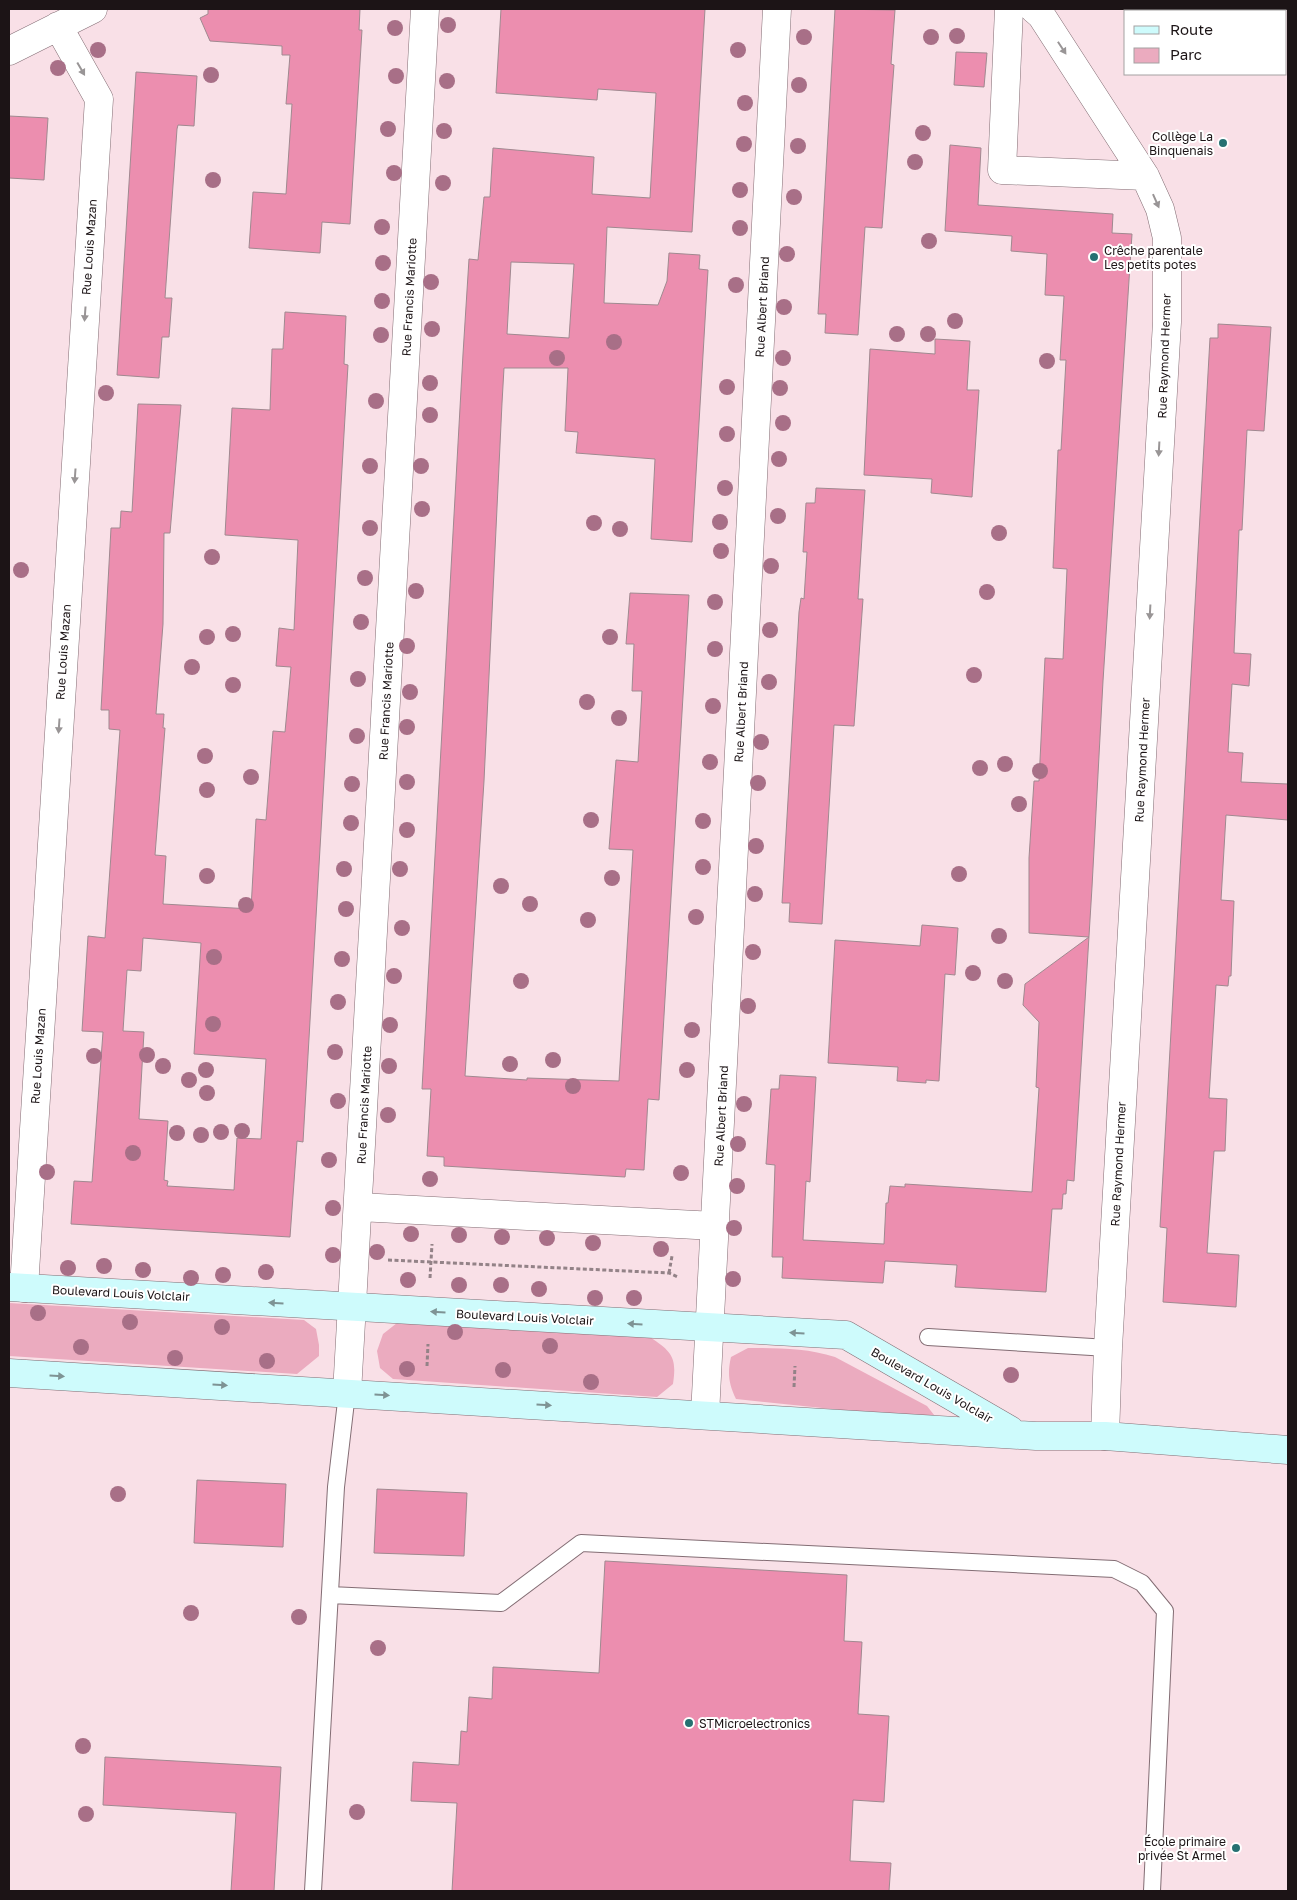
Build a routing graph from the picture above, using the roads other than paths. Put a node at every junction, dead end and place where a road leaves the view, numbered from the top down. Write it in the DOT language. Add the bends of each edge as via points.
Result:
graph roads {
  1 [pos="93,9"];
  2 [pos="424,9"];
  3 [pos="777,9"];
  4 [pos="1010,9"];
  5 [pos="1034,9"];
  6 [pos="58,26"];
  7 [pos="9,52"];
  8 [pos="1145,176"];
  9 [pos="19,1182"];
  10 [pos="358,1208"];
  11 [pos="715,1226"];
  12 [pos="17,1287"];
  13 [pos="352,1307"];
  14 [pos="710,1328"];
  15 [pos="928,1337"];
  16 [pos="1108,1348"];
  17 [pos="9,1373"];
  18 [pos="346,1393"];
  19 [pos="705,1415"];
  20 [pos="1016,1434"];
  21 [pos="1105,1436"];
  22 [pos="1288,1450"];
  23 [pos="330,1595"];
  24 [pos="313,1891"];
  25 [pos="1152,1891"];
  1 -- 6 [label="street"];
  2 -- 10 [label="street, Rue Francis Mariotte"];
  3 -- 11 [label="street, Rue Albert Briand"];
  4 -- 8 [label="street" via="1002,170"];
  5 -- 8 [label="street, Rue Raymond Hermer, one-way" via="1041,15"];
  6 -- 7 [label="street"];
  6 -- 9 [label="street, Rue Louis Mazan, one-way" via="98,99"];
  8 -- 16 [label="street, Rue Raymond Hermer, one-way" via="1160,210 1167,238 1167,322"];
  9 -- 12 [label="street, Rue Louis Mazan"];
  10 -- 11 [label="street"];
  10 -- 13 [label="street, Rue Francis Mariotte"];
  11 -- 14 [label="street, Rue Albert Briand"];
  13 -- 12 [label="street, Boulevard Louis Volclair, one-way"];
  14 -- 13 [label="street, Boulevard Louis Volclair, one-way"];
  13 -- 18 [label="street, Rue Francis Mariotte"];
  14 -- 19 [label="street, Rue Albert Briand"];
  20 -- 14 [label="street, Boulevard Louis Volclair, one-way" via="846,1335"];
  15 -- 16 [label="lane"];
  16 -- 21 [label="street, Rue Raymond Hermer"];
  17 -- 18 [label="street, Boulevard Louis Volclair, one-way"];
  18 -- 19 [label="street, Boulevard Louis Volclair, one-way"];
  18 -- 23 [label="lane" via="336,1487"];
  19 -- 20 [label="street, Boulevard Louis Volclair"];
  20 -- 21 [label="street, Boulevard Louis Volclair"];
  21 -- 22 [label="street, Boulevard Louis Volclair"];
  23 -- 24 [label="lane"];
  23 -- 25 [label="lane" via="501,1603 581,1543 1114,1569 1142,1583 1166,1611"];
}
